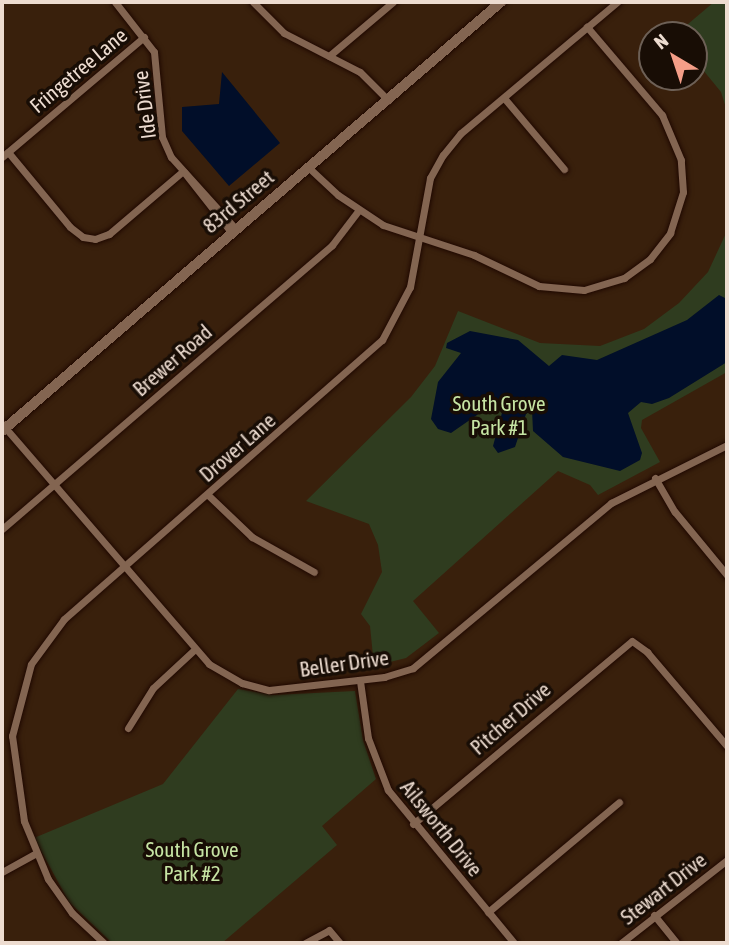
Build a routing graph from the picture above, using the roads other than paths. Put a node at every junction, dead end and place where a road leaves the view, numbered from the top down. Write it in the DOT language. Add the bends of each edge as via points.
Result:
graph roads {
  1 [pos="115,2"];
  2 [pos="253,2"];
  3 [pos="393,2"];
  4 [pos="501,2"];
  5 [pos="617,2"];
  6 [pos="587,27"];
  7 [pos="144,37"];
  8 [pos="329,56"];
  9 [pos="503,98"];
  10 [pos="387,100"];
  11 [pos="5,155"];
  12 [pos="308,167"];
  13 [pos="564,169"];
  14 [pos="183,171"];
  15 [pos="358,211"];
  16 [pos="233,230"];
  17 [pos="418,240"];
  18 [pos="3,428"];
  19 [pos="727,445"];
  20 [pos="655,478"];
  21 [pos="54,484"];
  22 [pos="208,495"];
  23 [pos="2,529"];
  24 [pos="124,566"];
  25 [pos="314,572"];
  26 [pos="727,575"];
  27 [pos="195,649"];
  28 [pos="360,681"];
  29 [pos="128,728"];
  30 [pos="12,736"];
  31 [pos="2,737"];
  32 [pos="727,746"];
  33 [pos="619,802"];
  34 [pos="413,824"];
  35 [pos="35,854"];
  36 [pos="727,860"];
  37 [pos="2,872"];
  38 [pos="488,912"];
  39 [pos="654,915"];
  40 [pos="104,943"];
  41 [pos="305,943"];
  42 [pos="340,943"];
  43 [pos="514,943"];
  44 [pos="621,943"];
  45 [pos="677,943"];
  1 -- 7 [label="street, Ide Drive"];
  2 -- 8 [label="street" via="284,33"];
  3 -- 8 [label="street"];
  4 -- 10 [label="main road, 83rd Street"];
  5 -- 6 [label="street, Drover Lane"];
  6 -- 9 [label="street, Drover Lane"];
  6 -- 17 [label="street" via="663,115 679,150 683,192 674,223 659,250 614,283 558,291 528,282 474,255"];
  7 -- 11 [label="street, Fringetree Lane"];
  7 -- 14 [label="street, Ide Drive" via="156,58 162,137"];
  8 -- 10 [label="street" via="360,72"];
  9 -- 13 [label="street"];
  9 -- 17 [label="street, Drover Lane" via="461,133 436,165"];
  10 -- 12 [label="main road, 83rd Street"];
  11 -- 14 [label="street" via="70,227 95,239 109,234"];
  12 -- 15 [label="street"];
  12 -- 16 [label="main road, 83rd Street"];
  14 -- 16 [label="street, Ide Drive"];
  15 -- 17 [label="street"];
  15 -- 21 [label="street, Brewer Road" via="332,245"];
  16 -- 18 [label="main road, 83rd Street"];
  17 -- 22 [label="street, Drover Lane" via="410,287 382,340"];
  18 -- 21 [label="street, Beller Drive"];
  19 -- 20 [label="street, Beller Drive"];
  20 -- 26 [label="street" via="674,512"];
  20 -- 28 [label="street, Beller Drive" via="601,510 426,660 400,673"];
  21 -- 23 [label="street, Brewer Road"];
  21 -- 24 [label="street, Beller Drive"];
  22 -- 24 [label="street, Drover Lane"];
  22 -- 25 [label="street" via="252,537"];
  24 -- 27 [label="street, Beller Drive"];
  24 -- 30 [label="street, Drover Lane" via="64,618 36,654 20,691"];
  27 -- 28 [label="street, Beller Drive" via="228,677 269,690"];
  27 -- 29 [label="street" via="153,688"];
  28 -- 34 [label="street, Ailsworth Drive" via="376,764"];
  30 -- 31 [label="street"];
  30 -- 35 [label="street, Drover Lane" via="20,802"];
  32 -- 34 [label="street, Pitcher Drive" via="647,652 632,641"];
  33 -- 38 [label="street"];
  34 -- 38 [label="street, Ailsworth Drive"];
  35 -- 37 [label="street"];
  35 -- 40 [label="street, Drover Lane" via="72,913"];
  36 -- 39 [label="street, Stewart Drive"];
  38 -- 43 [label="street, Ailsworth Drive"];
  39 -- 44 [label="street, Stewart Drive"];
  39 -- 45 [label="street"];
  41 -- 42 [label="street" via="329,930"];
}
